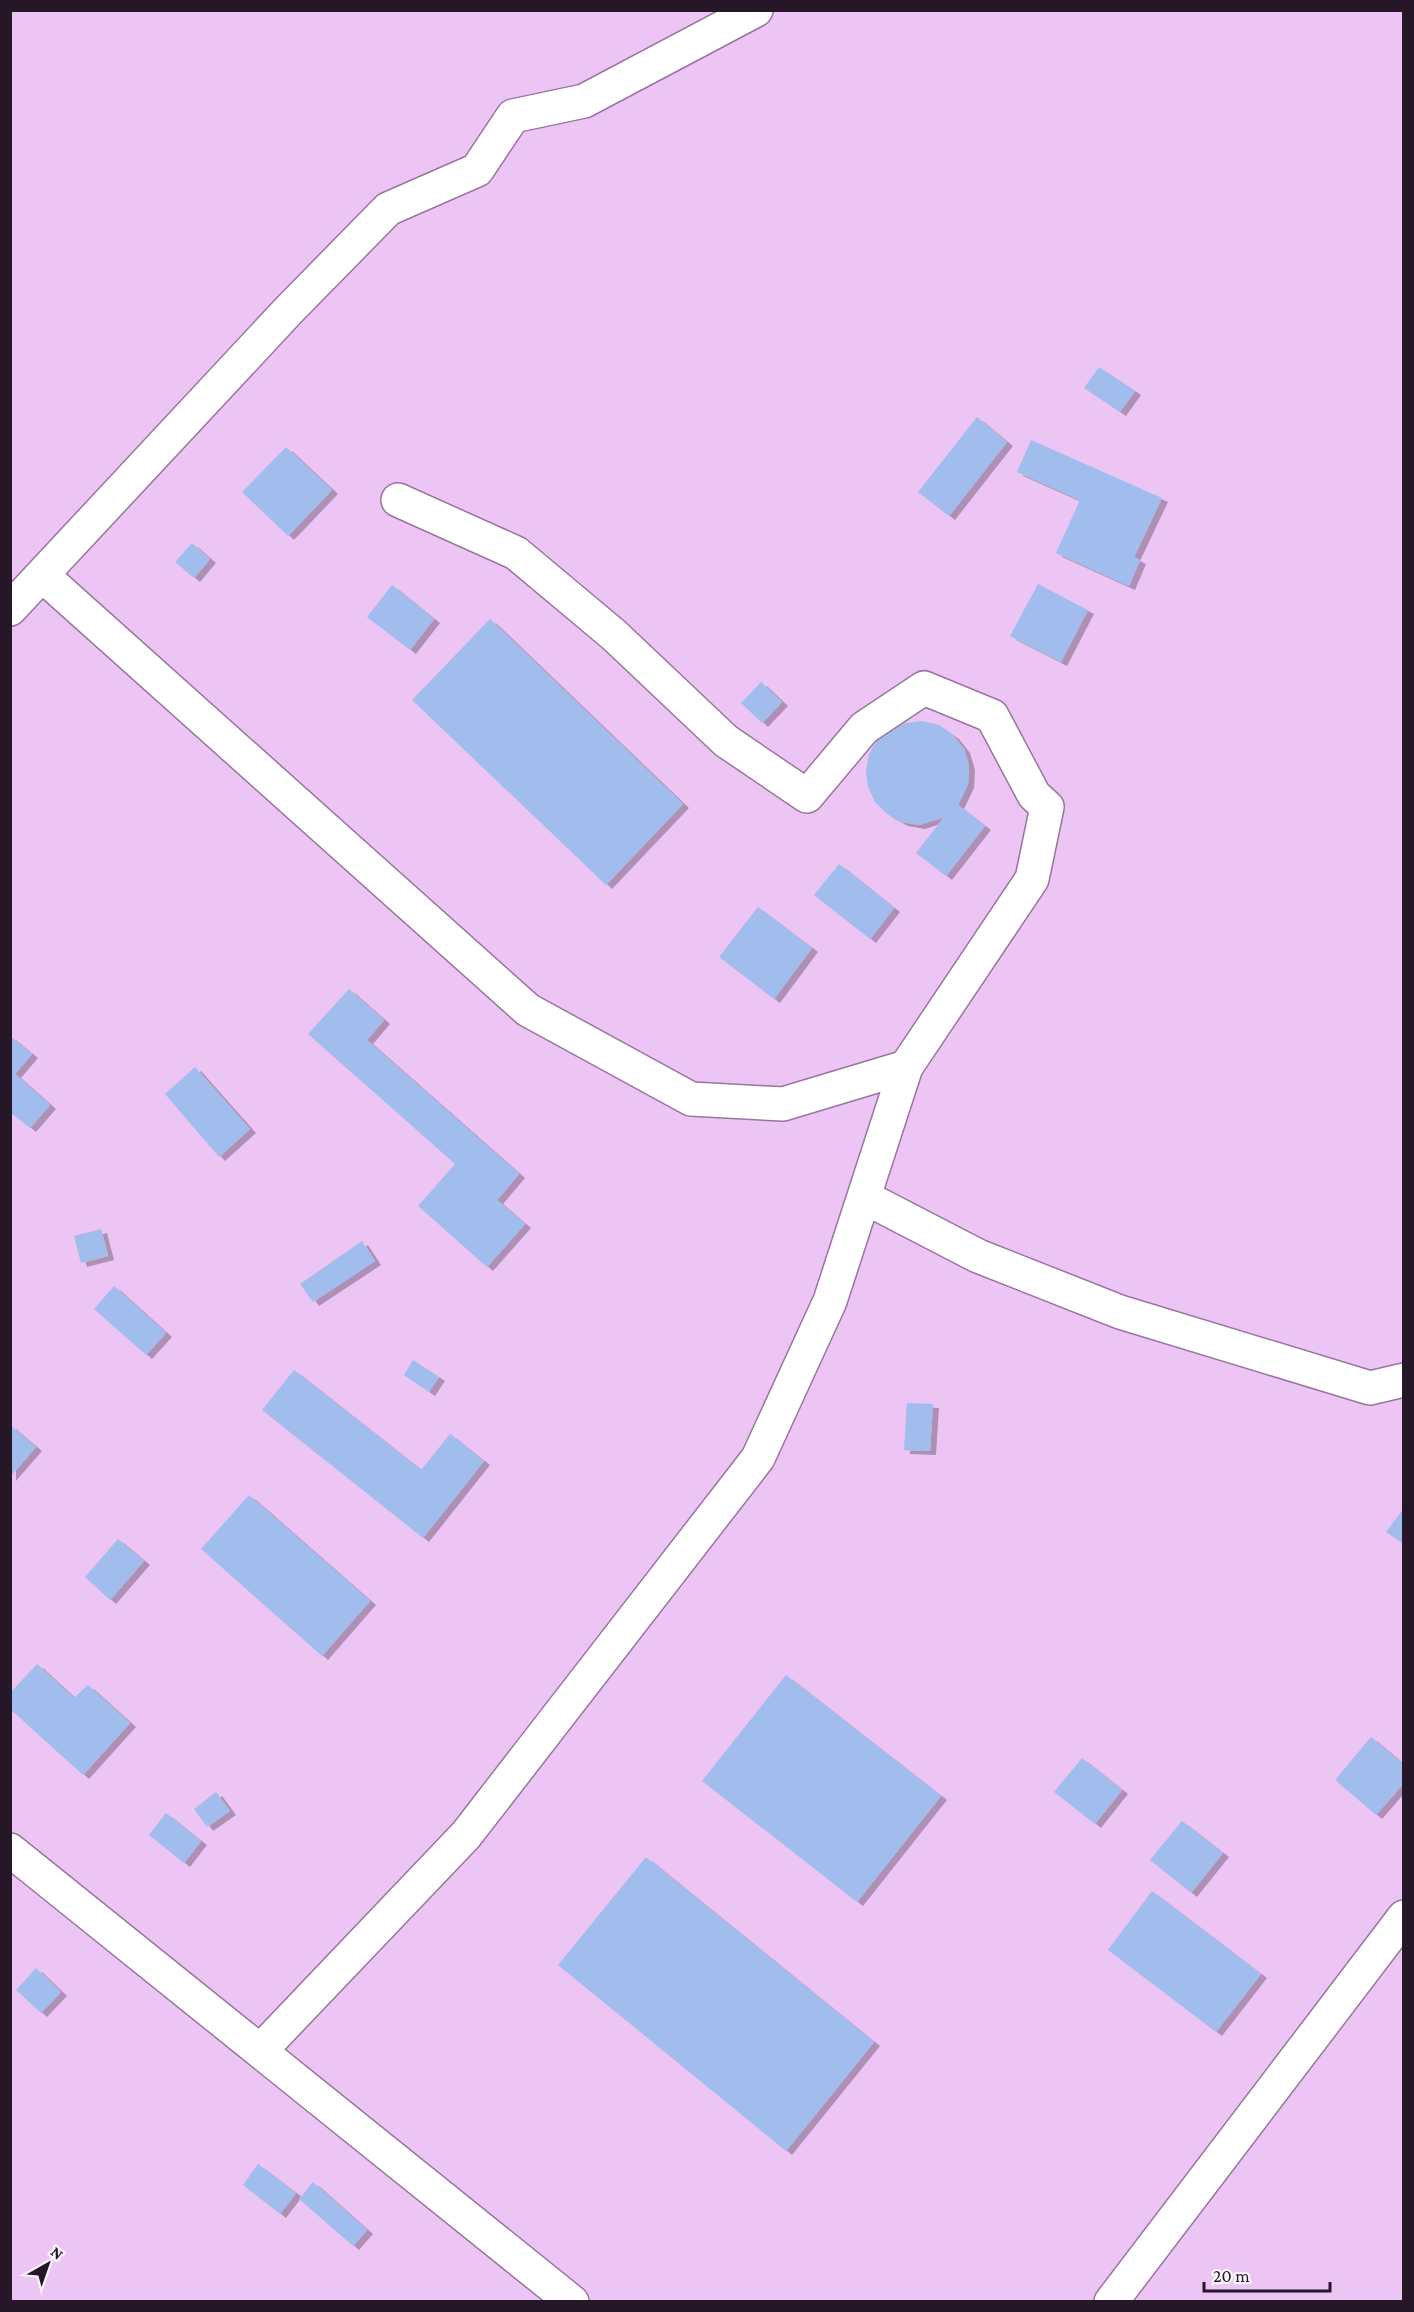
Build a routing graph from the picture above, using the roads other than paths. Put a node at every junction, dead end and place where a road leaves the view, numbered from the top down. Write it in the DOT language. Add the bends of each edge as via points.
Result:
graph roads {
  1 [pos="756,10"];
  2 [pos="398,501"];
  3 [pos="42,575"];
  4 [pos="10,609"];
  5 [pos="906,1067"];
  6 [pos="864,1197"];
  7 [pos="1404,1380"];
  8 [pos="10,1850"];
  9 [pos="1404,1917"];
  10 [pos="260,2051"];
  11 [pos="572,2301"];
  12 [pos="1111,2301"];
  1 -- 3 [label="street" via="584,101 513,116 477,170 388,209"];
  2 -- 5 [label="street" via="516,553 614,635 726,741 807,795 864,728 924,688 992,716 1034,795 1047,807 1032,879"];
  3 -- 4 [label="street"];
  3 -- 5 [label="street" via="528,1010 691,1099 783,1104"];
  5 -- 6 [label="street"];
  6 -- 7 [label="street" via="978,1256 1120,1312 1370,1388"];
  6 -- 10 [label="street" via="830,1301 758,1458 466,1835"];
  8 -- 10 [label="street"];
  9 -- 12 [label="street"];
  10 -- 11 [label="street"];
}
